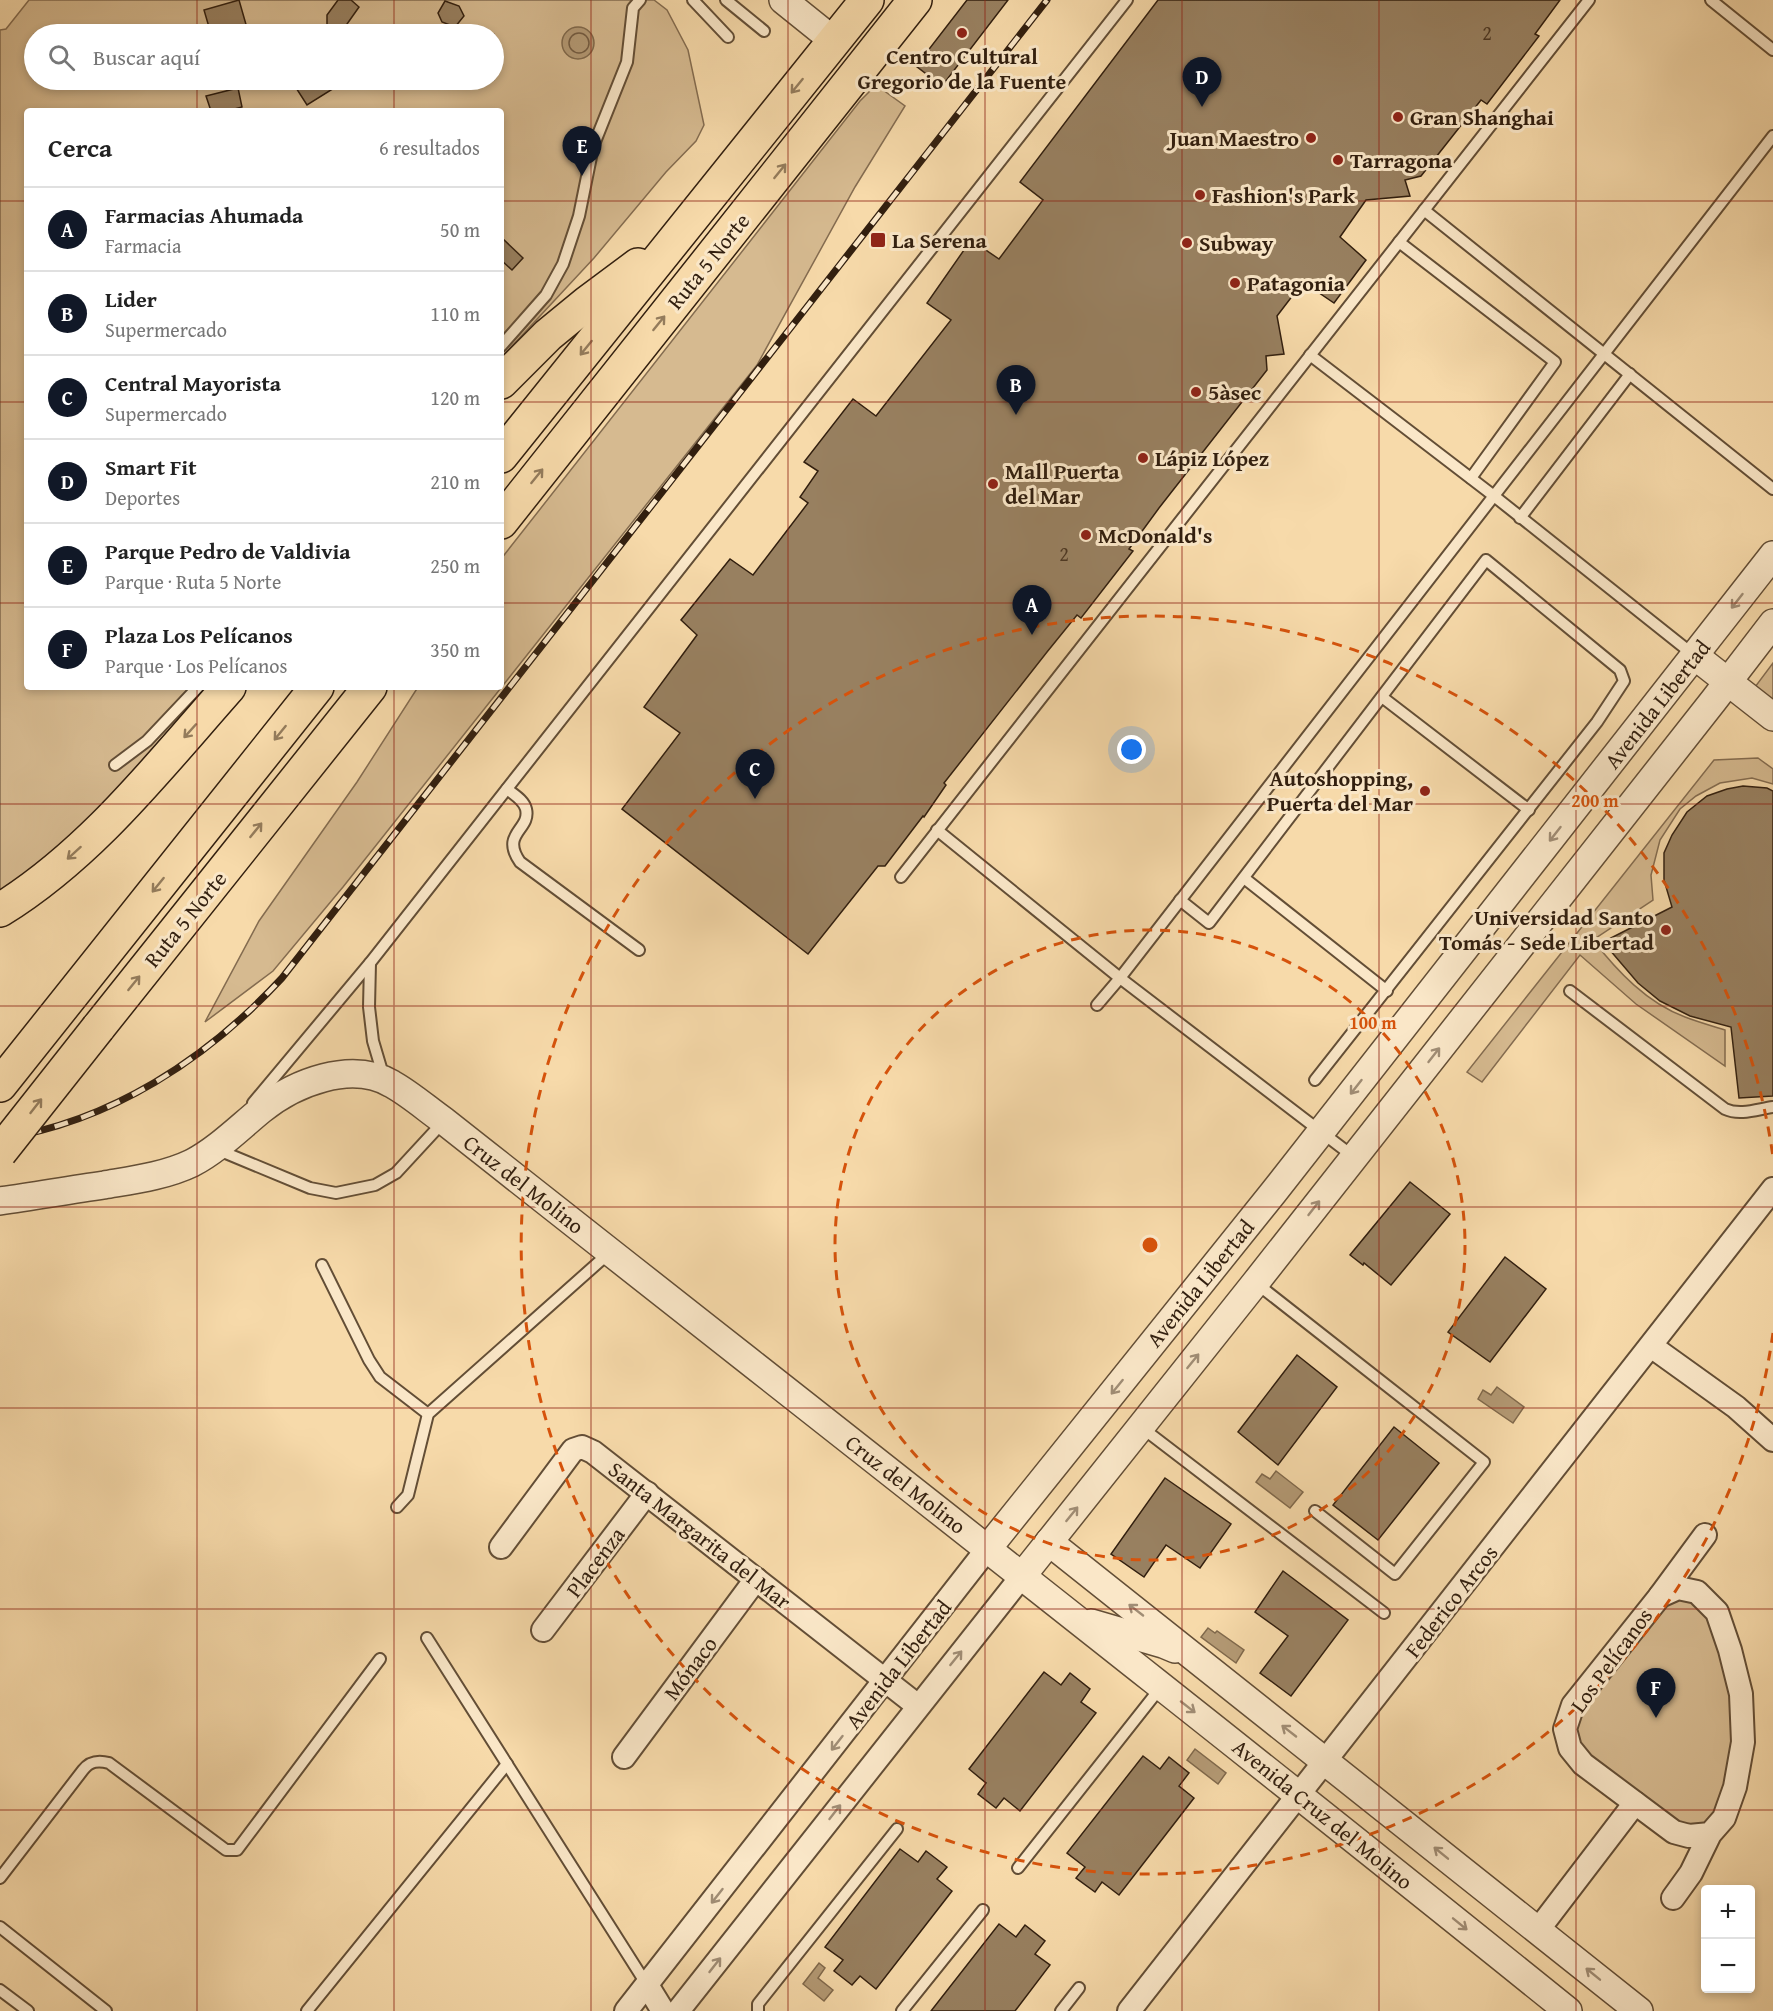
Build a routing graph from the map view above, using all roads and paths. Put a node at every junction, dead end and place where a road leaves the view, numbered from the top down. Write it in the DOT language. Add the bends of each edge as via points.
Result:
graph roads {
  1 [pos="640,0"];
  2 [pos="693,0"];
  3 [pos="726,0"];
  4 [pos="783,0"];
  5 [pos="867,0"];
  6 [pos="1127,0"];
  7 [pos="1589,0"];
  8 [pos="1711,0"];
  9 [pos="917,7"];
  10 [pos="764,31"];
  11 [pos="728,37"];
  12 [pos="834,41"];
  13 [pos="1773,50"];
  14 [pos="1773,136"];
  15 [pos="1424,210"];
  16 [pos="675,237"];
  17 [pos="1399,242"];
  18 [pos="504,343"];
  19 [pos="1604,354"];
  20 [pos="1310,355"];
  21 [pos="1630,374"];
  22 [pos="504,379"];
  23 [pos="504,452"];
  24 [pos="1471,478"];
  25 [pos="1773,489"];
  26 [pos="1494,496"];
  27 [pos="504,518"];
  28 [pos="1520,518"];
  29 [pos="1773,555"];
  30 [pos="1773,623"];
  31 [pos="1695,656"];
  32 [pos="1727,682"];
  33 [pos="195,690"];
  34 [pos="226,690"];
  35 [pos="314,690"];
  36 [pos="368,690"];
  37 [pos="1382,697"];
  38 [pos="1773,717"];
  39 [pos="116,765"];
  40 [pos="507,789"];
  41 [pos="1529,810"];
  42 [pos="937,830"];
  43 [pos="901,877"];
  44 [pos="1244,878"];
  45 [pos="1180,900"];
  46 [pos="0,910"];
  47 [pos="639,950"];
  48 [pos="370,963"];
  49 [pos="1120,978"];
  50 [pos="1387,991"];
  51 [pos="1570,991"];
  52 [pos="1097,1005"];
  53 [pos="1315,1080"];
  54 [pos="385,1081"];
  55 [pos="0,1085"];
  56 [pos="1773,1107"];
  57 [pos="444,1121"];
  58 [pos="1321,1131"];
  59 [pos="215,1148"];
  60 [pos="0,1152"];
  61 [pos="1354,1157"];
  62 [pos="1773,1190"];
  63 [pos="0,1201"];
  64 [pos="610,1252"];
  65 [pos="322,1264"];
  66 [pos="1256,1282"];
  67 [pos="1651,1346"];
  68 [pos="1736,1407"];
  69 [pos="428,1414"];
  70 [pos="1141,1427"];
  71 [pos="1773,1428"];
  72 [pos="1773,1440"];
  73 [pos="646,1493"];
  74 [pos="397,1507"];
  75 [pos="1315,1511"];
  76 [pos="1705,1535"];
  77 [pos="1049,1542"];
  78 [pos="501,1547"];
  79 [pos="988,1548"];
  80 [pos="1022,1576"];
  81 [pos="756,1579"];
  82 [pos="1659,1596"];
  83 [pos="1383,1613"];
  84 [pos="1076,1618"];
  85 [pos="543,1630"];
  86 [pos="427,1638"];
  87 [pos="380,1659"];
  88 [pos="1199,1660"];
  89 [pos="886,1680"];
  90 [pos="1161,1686"];
  91 [pos="918,1706"];
  92 [pos="624,1758"];
  93 [pos="1326,1761"];
  94 [pos="507,1764"];
  95 [pos="1300,1795"];
  96 [pos="1635,1803"];
  97 [pos="897,1829"];
  98 [pos="1710,1834"];
  99 [pos="1018,1868"];
  100 [pos="0,1878"];
  101 [pos="1673,1898"];
  102 [pos="983,1910"];
  103 [pos="0,1927"];
  104 [pos="1538,1930"];
  105 [pos="647,1985"];
  106 [pos="1079,1988"];
  107 [pos="0,1989"];
  108 [pos="28,2011"];
  109 [pos="106,2011"];
  110 [pos="307,2011"];
  111 [pos="626,2011"];
  112 [pos="663,2011"];
  113 [pos="678,2011"];
  114 [pos="759,2011"];
  115 [pos="902,2011"];
  116 [pos="1061,2011"];
  117 [pos="1129,2011"];
  118 [pos="1568,2011"];
  119 [pos="1639,2011"];
  1 -- 18 [label="lane" via="633,8 627,62 593,147 579,216 563,264 546,295"];
  2 -- 11 [label="lane"];
  3 -- 10 [label="lane"];
  4 -- 12 [label="street"];
  5 -- 12 [label="highway, Ruta 5 Norte"];
  6 -- 40 [label="lane"];
  7 -- 15 [label="lane"];
  8 -- 13 [label="lane"];
  27 -- 9 [label="highway, Ruta 5 Norte, one-way" via="862,68"];
  12 -- 16 [label="highway, Ruta 5 Norte, one-way"];
  14 -- 19 [label="lane"];
  15 -- 17 [label="lane"];
  15 -- 19 [label="lane"];
  16 -- 22 [label="highway" via="548,335"];
  16 -- 23 [label="highway, Ruta 5 Norte, one-way"];
  17 -- 20 [label="lane"];
  17 -- 24 [label="lane" via="1555,362"];
  19 -- 21 [label="lane"];
  19 -- 26 [label="lane"];
  20 -- 24 [label="lane"];
  20 -- 42 [label="lane"];
  21 -- 25 [label="lane"];
  21 -- 28 [label="lane"];
  24 -- 26 [label="lane"];
  26 -- 28 [label="lane"];
  26 -- 45 [label="lane"];
  28 -- 31 [label="lane"];
  29 -- 31 [label="street, Avenida Libertad, one-way"];
  30 -- 32 [label="street, Avenida Libertad"];
  31 -- 32 [label="street"];
  31 -- 58 [label="street, Avenida Libertad, one-way"];
  32 -- 38 [label="street"];
  61 -- 32 [label="street, Avenida Libertad, one-way"];
  33 -- 39 [label="lane" via="147,741"];
  34 -- 46 [label="highway, one-way" via="94,836"];
  35 -- 55 [label="highway, Ruta 5 Norte, one-way"];
  60 -- 36 [label="highway, Ruta 5 Norte, one-way, bridge"];
  37 -- 41 [label="lane"];
  37 -- 41 [label="lane" via="1486,560 1623,675 1621,688 1598,722"];
  37 -- 44 [label="lane"];
  40 -- 47 [label="lane" via="526,810 514,838 513,851 520,862"];
  40 -- 48 [label="lane"];
  41 -- 50 [label="lane"];
  42 -- 43 [label="lane"];
  42 -- 49 [label="lane"];
  44 -- 45 [label="lane" via="1209,923"];
  44 -- 50 [label="lane"];
  45 -- 49 [label="lane"];
  48 -- 54 [label="lane" via="373,1041"];
  48 -- 59 [label="lane"];
  49 -- 52 [label="lane"];
  49 -- 58 [label="lane"];
  50 -- 53 [label="lane"];
  51 -- 56 [label="lane" via="1725,1109 1739,1112"];
  54 -- 57 [label="street, Cruz del Molino"];
  54 -- 59 [label="street, Cruz del Molino" via="350,1074 300,1085 270,1102"];
  57 -- 59 [label="lane" via="396,1173 375,1185 336,1193 310,1188"];
  57 -- 64 [label="street, Cruz del Molino"];
  58 -- 61 [label="lane"];
  58 -- 79 [label="street, Avenida Libertad, one-way"];
  59 -- 63 [label="street, Cruz del Molino" via="192,1163 163,1174"];
  66 -- 61 [label="street, Avenida Libertad, one-way"];
  62 -- 67 [label="street, Federico Arcos"];
  64 -- 69 [label="lane"];
  64 -- 79 [label="street, Cruz del Molino"];
  65 -- 69 [label="lane" via="380,1377"];
  70 -- 66 [label="street, Avenida Libertad, one-way"];
  66 -- 75 [label="lane" via="1484,1462 1395,1574"];
  67 -- 68 [label="street"];
  67 -- 93 [label="street, Federico Arcos"];
  68 -- 71 [label="street"];
  68 -- 72 [label="street"];
  69 -- 74 [label="lane" via="408,1495"];
  77 -- 70 [label="street, Avenida Libertad, one-way"];
  70 -- 83 [label="lane"];
  73 -- 78 [label="street, Santa Margarita del Mar" via="593,1452 573,1450"];
  73 -- 81 [label="street, Santa Margarita del Mar"];
  73 -- 85 [label="street, Placenza"];
  76 -- 82 [label="street, Los Pelícanos"];
  77 -- 80 [label="street, Avenida Libertad"];
  88 -- 77 [label="street, Avenida Cruz del Molino, one-way"];
  79 -- 80 [label="street, Avenida Cruz del Molino"];
  79 -- 89 [label="street, Avenida Libertad"];
  80 -- 84 [label="street, Avenida Cruz del Molino"];
  91 -- 80 [label="street, Avenida Libertad, one-way"];
  81 -- 89 [label="street, Santa Margarita del Mar"];
  81 -- 92 [label="street, Mónaco"];
  82 -- 96 [label="street, Los Pelícanos" via="1573,1705 1565,1729 1570,1748 1583,1764"];
  82 -- 98 [label="street, Los Pelícanos" via="1678,1588 1697,1592 1717,1612 1741,1694 1743,1742 1735,1787 1724,1818"];
  84 -- 88 [label="street, Avenida Cruz del Molino" via="1163,1644"];
  84 -- 90 [label="street, Avenida Cruz del Molino"];
  86 -- 94 [label="lane"];
  87 -- 100 [label="lane" via="237,1850 225,1850 109,1764 97,1761 86,1766"];
  93 -- 88 [label="street, Avenida Cruz del Molino, one-way"];
  89 -- 91 [label="street, Santa Margarita del Mar"];
  89 -- 105 [label="street, Avenida Libertad, one-way"];
  90 -- 95 [label="street, Avenida Cruz del Molino, one-way"];
  90 -- 99 [label="lane"];
  113 -- 91 [label="street, Avenida Libertad, one-way"];
  93 -- 95 [label="street, Federico Arcos"];
  104 -- 93 [label="street, Avenida Cruz del Molino, one-way"];
  94 -- 105 [label="lane"];
  94 -- 110 [label="lane"];
  95 -- 117 [label="street, Federico Arcos"];
  95 -- 118 [label="street, Avenida Cruz del Molino, one-way"];
  96 -- 98 [label="street, Los Pelícanos" via="1674,1832 1689,1836"];
  96 -- 104 [label="street"];
  97 -- 114 [label="lane" via="758,2004"];
  98 -- 101 [label="street, Los Pelícanos" via="1691,1873"];
  102 -- 115 [label="lane"];
  103 -- 109 [label="lane"];
  119 -- 104 [label="street, Avenida Cruz del Molino, one-way"];
  105 -- 111 [label="street, Avenida Libertad"];
  105 -- 112 [label="street"];
  106 -- 116 [label="lane"];
  107 -- 108 [label="lane"];
}
